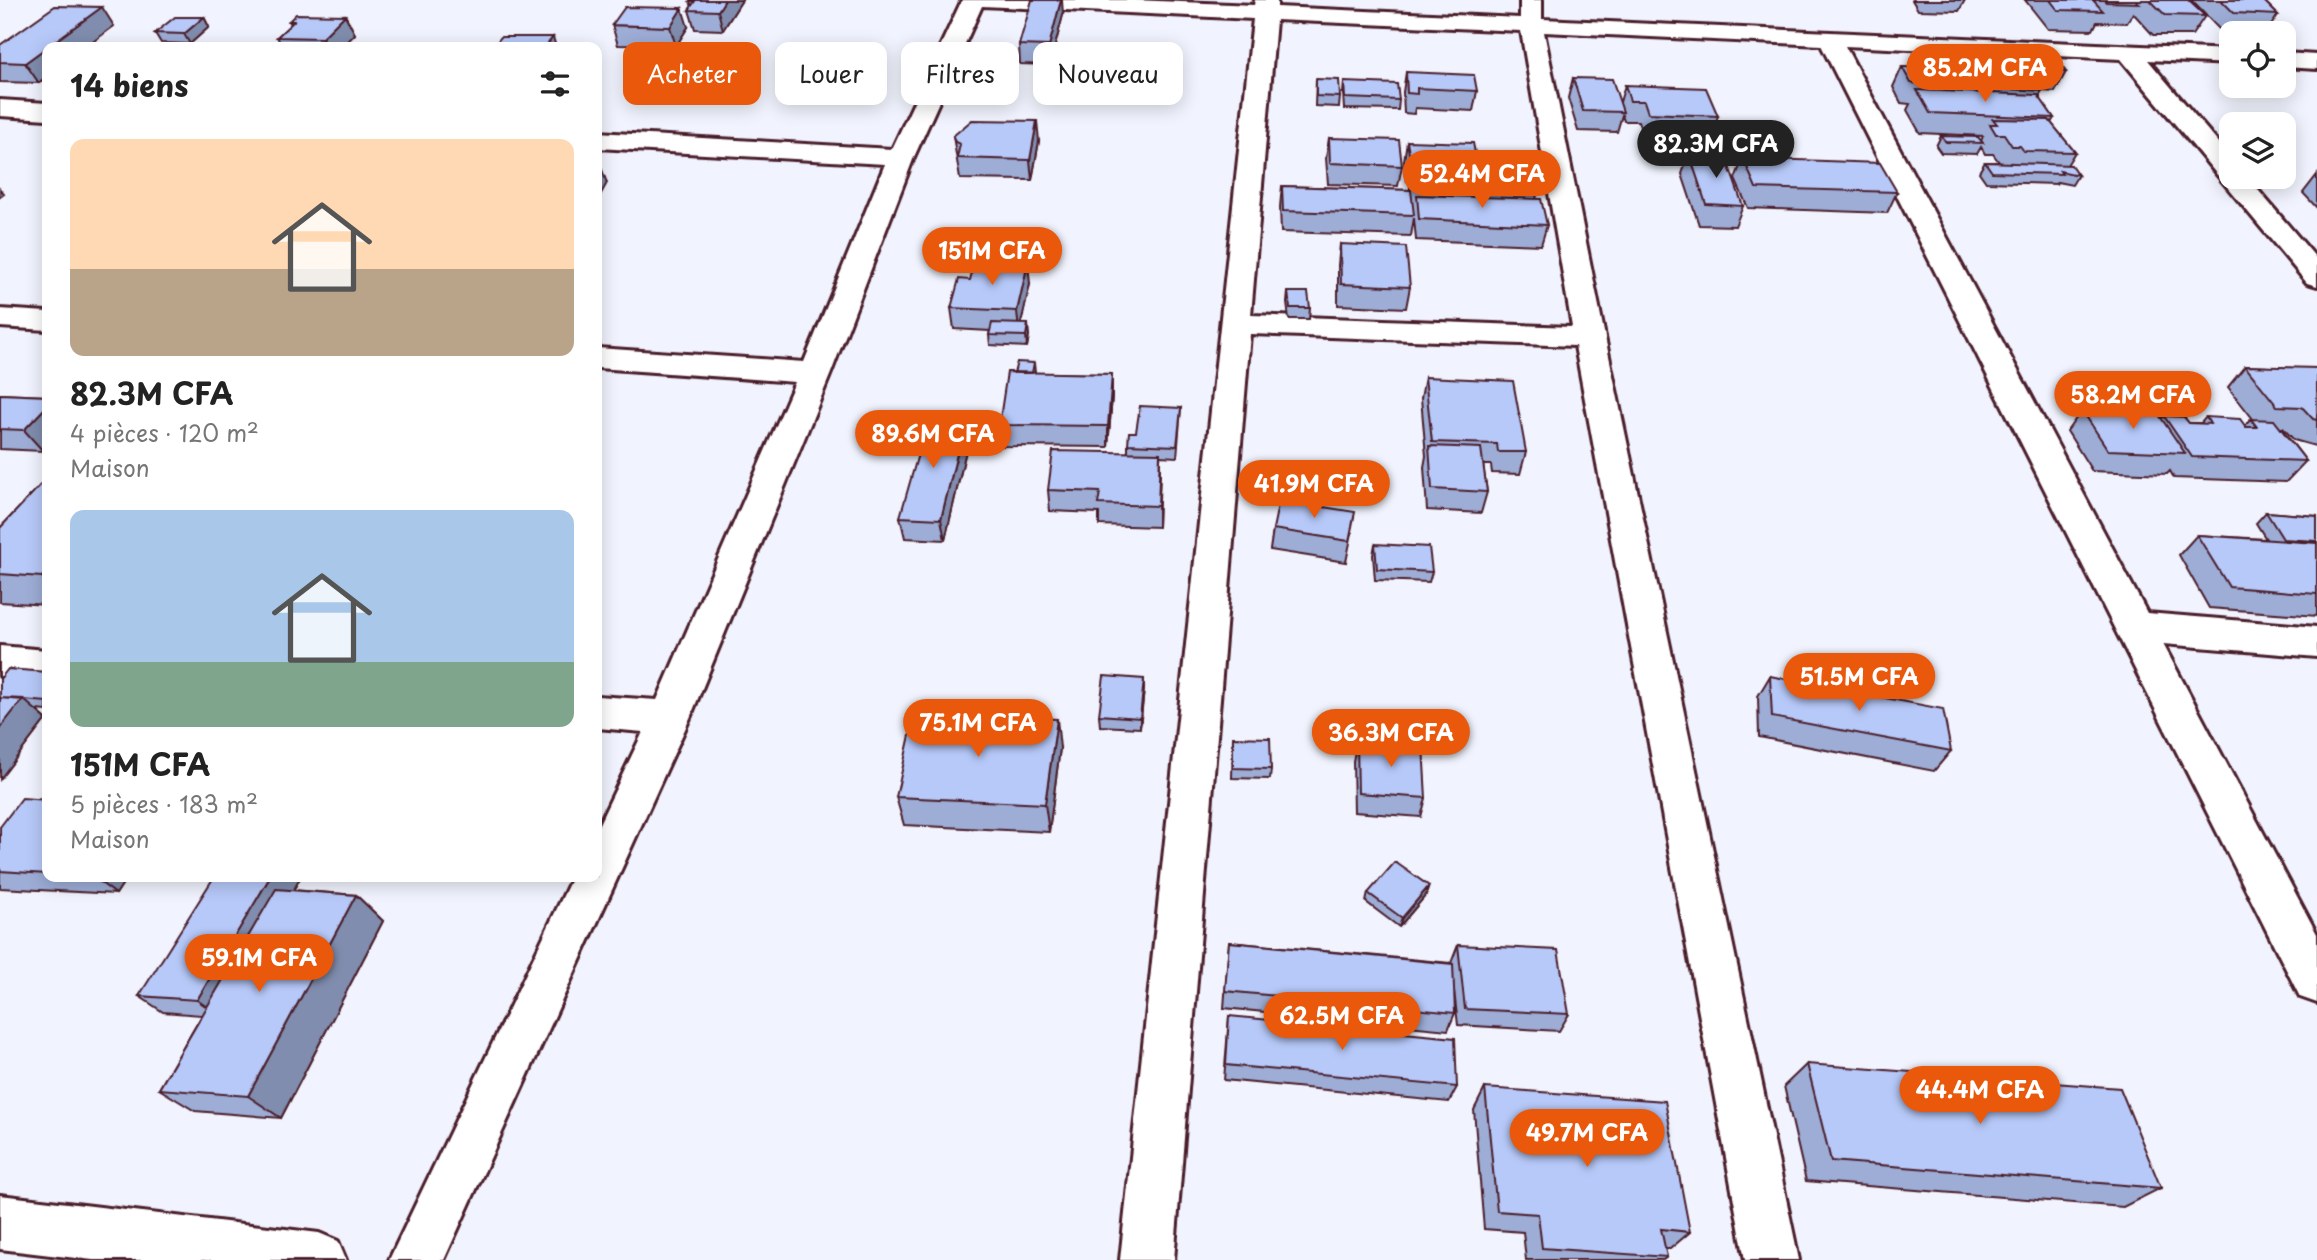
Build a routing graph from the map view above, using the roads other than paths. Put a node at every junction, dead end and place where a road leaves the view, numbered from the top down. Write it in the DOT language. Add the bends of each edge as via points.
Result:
graph roads {
  1 [pos="973,0"];
  2 [pos="985,0"];
  3 [pos="1265,6"];
  4 [pos="1531,12"];
  5 [pos="1829,38"];
  6 [pos="2128,52"];
  7 [pos="2219,56"];
  8 [pos="2296,61"];
  9 [pos="2317,62"];
  10 [pos="0,108"];
  11 [pos="42,111"];
  12 [pos="602,140"];
  13 [pos="901,157"];
  14 [pos="2219,160"];
  15 [pos="2243,189"];
  16 [pos="2317,277"];
  17 [pos="0,318"];
  18 [pos="42,321"];
  19 [pos="1234,324"];
  20 [pos="1589,337"];
  21 [pos="602,358"];
  22 [pos="815,373"];
  23 [pos="2133,627"];
  24 [pos="2317,642"];
  25 [pos="0,661"];
  26 [pos="42,665"];
  27 [pos="602,712"];
  28 [pos="670,718"];
  29 [pos="602,862"];
  30 [pos="593,882"];
  31 [pos="2317,981"];
  32 [pos="0,1222"];
  33 [pos="318,1260"];
  34 [pos="416,1260"];
  35 [pos="1147,1260"];
  36 [pos="1772,1260"];
  1 -- 13 [label="street"];
  2 -- 3 [label="street"];
  3 -- 4 [label="street"];
  3 -- 19 [label="street"];
  4 -- 5 [label="street"];
  4 -- 20 [label="street"];
  5 -- 6 [label="street"];
  5 -- 23 [label="street"];
  6 -- 7 [label="street"];
  6 -- 14 [label="street"];
  8 -- 9 [label="street"];
  10 -- 11 [label="street"];
  12 -- 13 [label="street"];
  13 -- 22 [label="street"];
  15 -- 16 [label="street"];
  17 -- 18 [label="street"];
  19 -- 20 [label="street"];
  19 -- 35 [label="street"];
  20 -- 36 [label="street"];
  21 -- 22 [label="street"];
  22 -- 28 [label="street"];
  23 -- 24 [label="street"];
  23 -- 31 [label="street"];
  25 -- 26 [label="street"];
  27 -- 28 [label="street"];
  28 -- 29 [label="street"];
  30 -- 34 [label="street"];
  32 -- 33 [label="street"];
}
